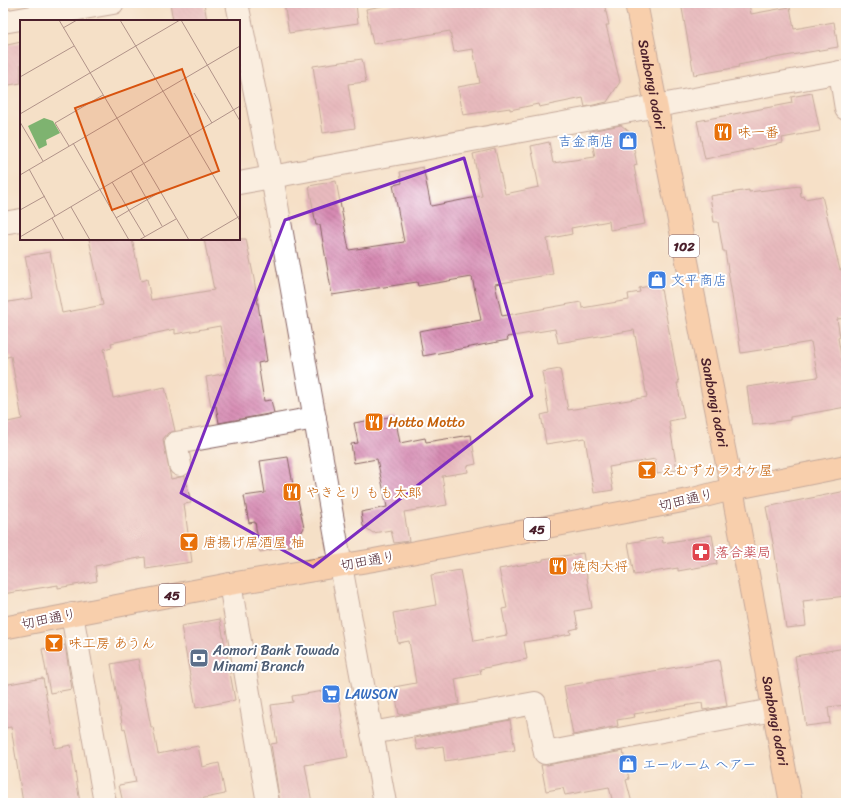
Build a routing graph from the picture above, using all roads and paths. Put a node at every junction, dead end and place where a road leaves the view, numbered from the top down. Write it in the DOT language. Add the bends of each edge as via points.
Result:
graph roads {
  1 [pos="113,3"];
  2 [pos="237,3"];
  3 [pos="636,3"];
  4 [pos="3,22"];
  5 [pos="843,71"];
  6 [pos="656,106"];
  7 [pos="846,109"];
  8 [pos="272,177"];
  9 [pos="240,183"];
  10 [pos="20,220"];
  11 [pos="3,223"];
  12 [pos="315,418"];
  13 [pos="180,465"];
  14 [pos="846,466"];
  15 [pos="732,489"];
  16 [pos="341,566"];
  17 [pos="230,584"];
  18 [pos="72,614"];
  19 [pos="3,628"];
  20 [pos="773,710"];
  21 [pos="372,734"];
  22 [pos="380,802"];
  23 [pos="105,803"];
  24 [pos="268,803"];
  25 [pos="791,803"];
  1 -- 4 [label="street"];
  2 -- 8 [label="street"];
  3 -- 6 [label="main road, Sanbongi odori / 102"];
  5 -- 6 [label="street"];
  5 -- 7 [label="street"];
  6 -- 8 [label="street"];
  6 -- 15 [label="main road, Sanbongi odori / 102"];
  8 -- 9 [label="street"];
  8 -- 12 [label="street"];
  10 -- 11 [label="street"];
  12 -- 13 [label="street" via="176,443"];
  12 -- 16 [label="street"];
  14 -- 15 [label="main road, 切田通り"];
  15 -- 16 [label="main road, 切田通り / 45" via="693,499"];
  15 -- 20 [label="main road, Sanbongi odori"];
  16 -- 17 [label="main road, 切田通り / 45"];
  16 -- 21 [label="street"];
  17 -- 18 [label="main road, 切田通り / 45"];
  17 -- 24 [label="street"];
  18 -- 19 [label="main road, 切田通り / 45"];
  18 -- 23 [label="street"];
  20 -- 21 [label="street" via="545,753 535,703"];
  20 -- 25 [label="main road, Sanbongi odori"];
  21 -- 22 [label="street"];
}
